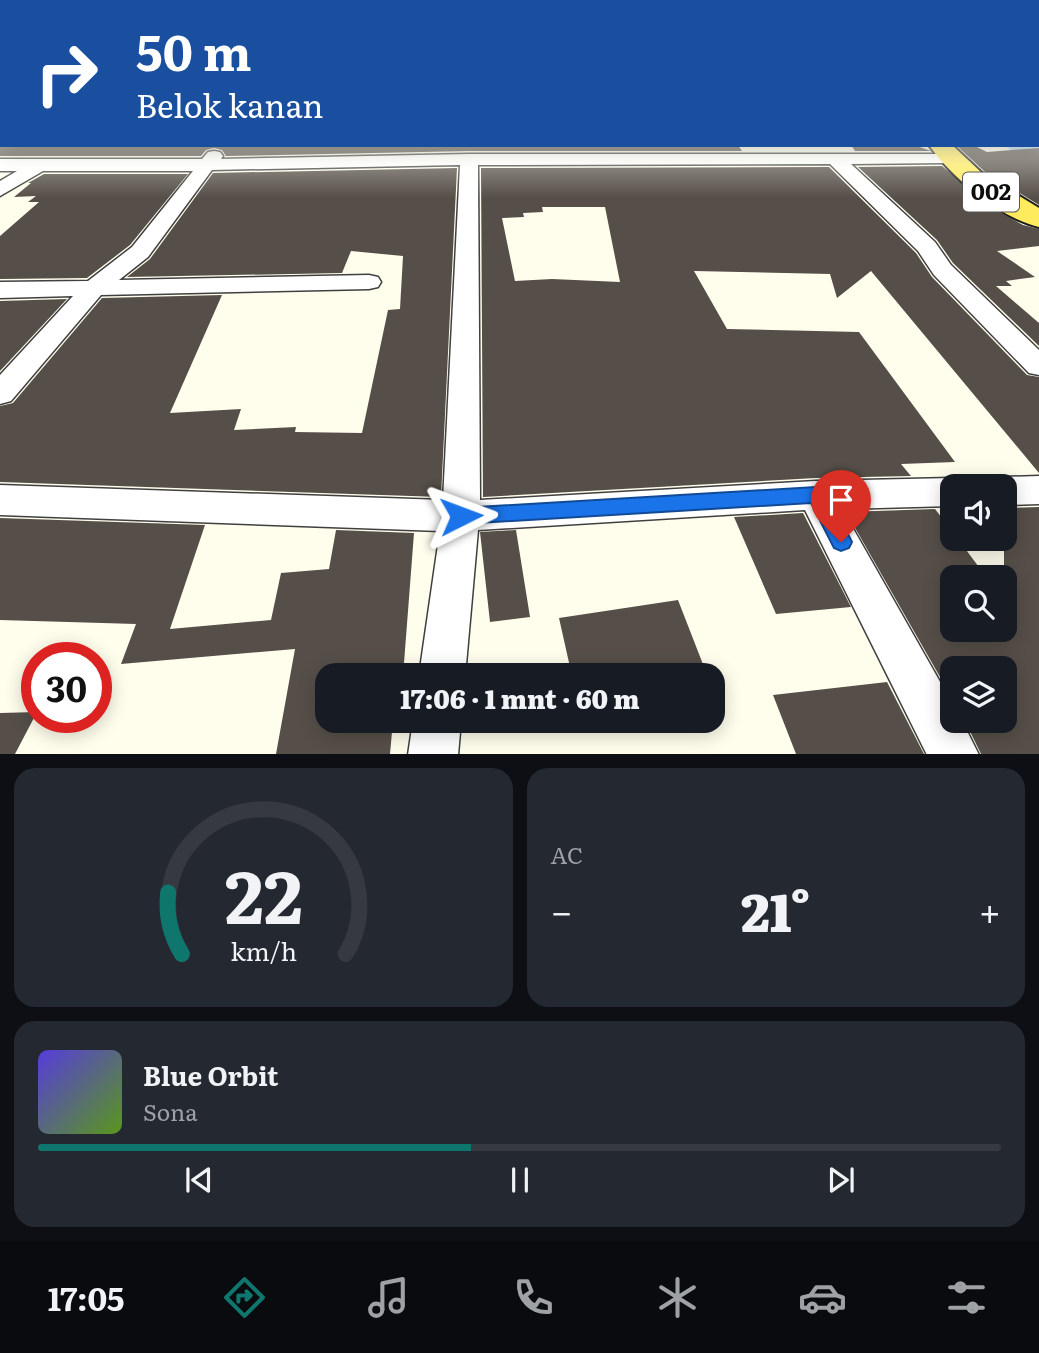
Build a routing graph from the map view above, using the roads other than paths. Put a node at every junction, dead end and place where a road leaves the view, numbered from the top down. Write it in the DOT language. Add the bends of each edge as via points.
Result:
graph roads {
  1 [pos="220,147"];
  2 [pos="944,152"];
  3 [pos="486,154"];
  4 [pos="835,158"];
  5 [pos="40,164"];
  6 [pos="0,165"];
  7 [pos="207,165"];
  8 [pos="0,190"];
  9 [pos="1039,219"];
  10 [pos="369,282"];
  11 [pos="93,288"];
  12 [pos="0,290"];
  13 [pos="1039,366"];
  14 [pos="0,394"];
  15 [pos="1039,490"];
  16 [pos="1017,491"];
  17 [pos="940,492"];
  18 [pos="816,495"];
  19 [pos="0,500"];
  20 [pos="461,516"];
  21 [pos="444,663"];
  22 [pos="436,733"];
  23 [pos="433,754"];
  24 [pos="954,754"];
  1 -- 7 [label="street"];
  2 -- 4 [label="street"];
  2 -- 9 [label="main road, 002" via="1002,200"];
  3 -- 4 [label="street"];
  3 -- 7 [label="street"];
  3 -- 20 [label="street"];
  4 -- 13 [label="street"];
  5 -- 6 [label="street"];
  5 -- 7 [label="street"];
  5 -- 8 [label="street"];
  7 -- 11 [label="street" via="140,251"];
  10 -- 11 [label="street"];
  11 -- 12 [label="street"];
  11 -- 14 [label="street"];
  15 -- 16 [label="street"];
  17 -- 18 [label="street"];
  18 -- 20 [label="street"];
  18 -- 24 [label="street"];
  19 -- 20 [label="street"];
  20 -- 21 [label="street"];
  22 -- 23 [label="street"];
}
